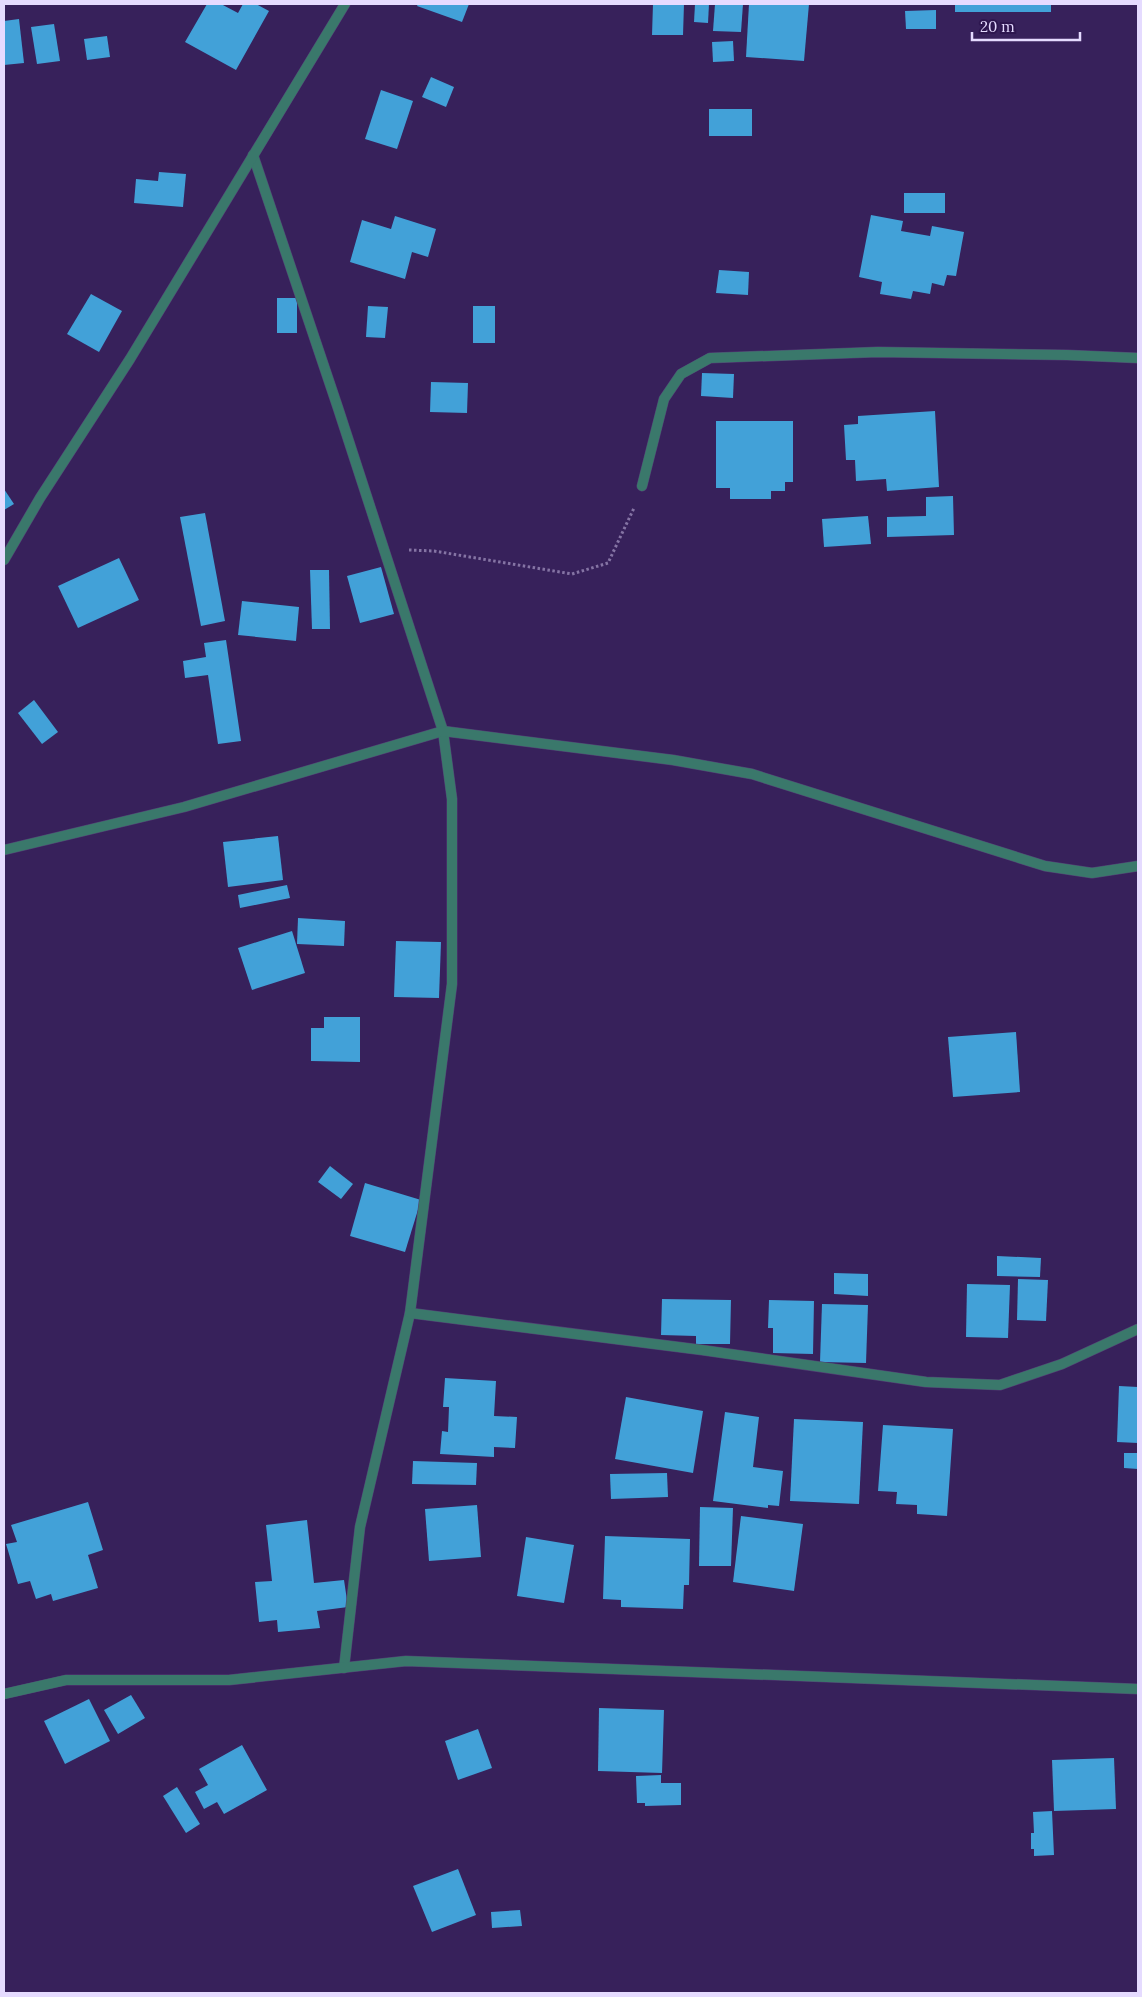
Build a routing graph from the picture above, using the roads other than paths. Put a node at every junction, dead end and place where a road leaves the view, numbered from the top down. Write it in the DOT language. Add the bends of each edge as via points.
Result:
graph roads {
  1 [pos="345,4"];
  2 [pos="253,155"];
  3 [pos="1138,358"];
  4 [pos="642,486"];
  5 [pos="4,560"];
  6 [pos="443,731"];
  7 [pos="4,850"];
  8 [pos="1138,866"];
  9 [pos="410,1313"];
  10 [pos="1138,1329"];
  11 [pos="344,1668"];
  12 [pos="1138,1689"];
  13 [pos="4,1694"];
  1 -- 2 [label="street"];
  2 -- 5 [label="street"];
  2 -- 6 [label="street"];
  3 -- 4 [label="street" via="878,352 710,358 681,374 664,399"];
  6 -- 7 [label="street" via="184,807"];
  6 -- 8 [label="street" via="674,760 752,774 1045,866 1092,873"];
  6 -- 9 [label="street" via="452,799 452,984"];
  9 -- 10 [label="street" via="926,1382 1000,1385 1062,1364"];
  9 -- 11 [label="street" via="360,1527"];
  11 -- 12 [label="street" via="406,1661"];
  11 -- 13 [label="street" via="229,1680 66,1680"];
}
